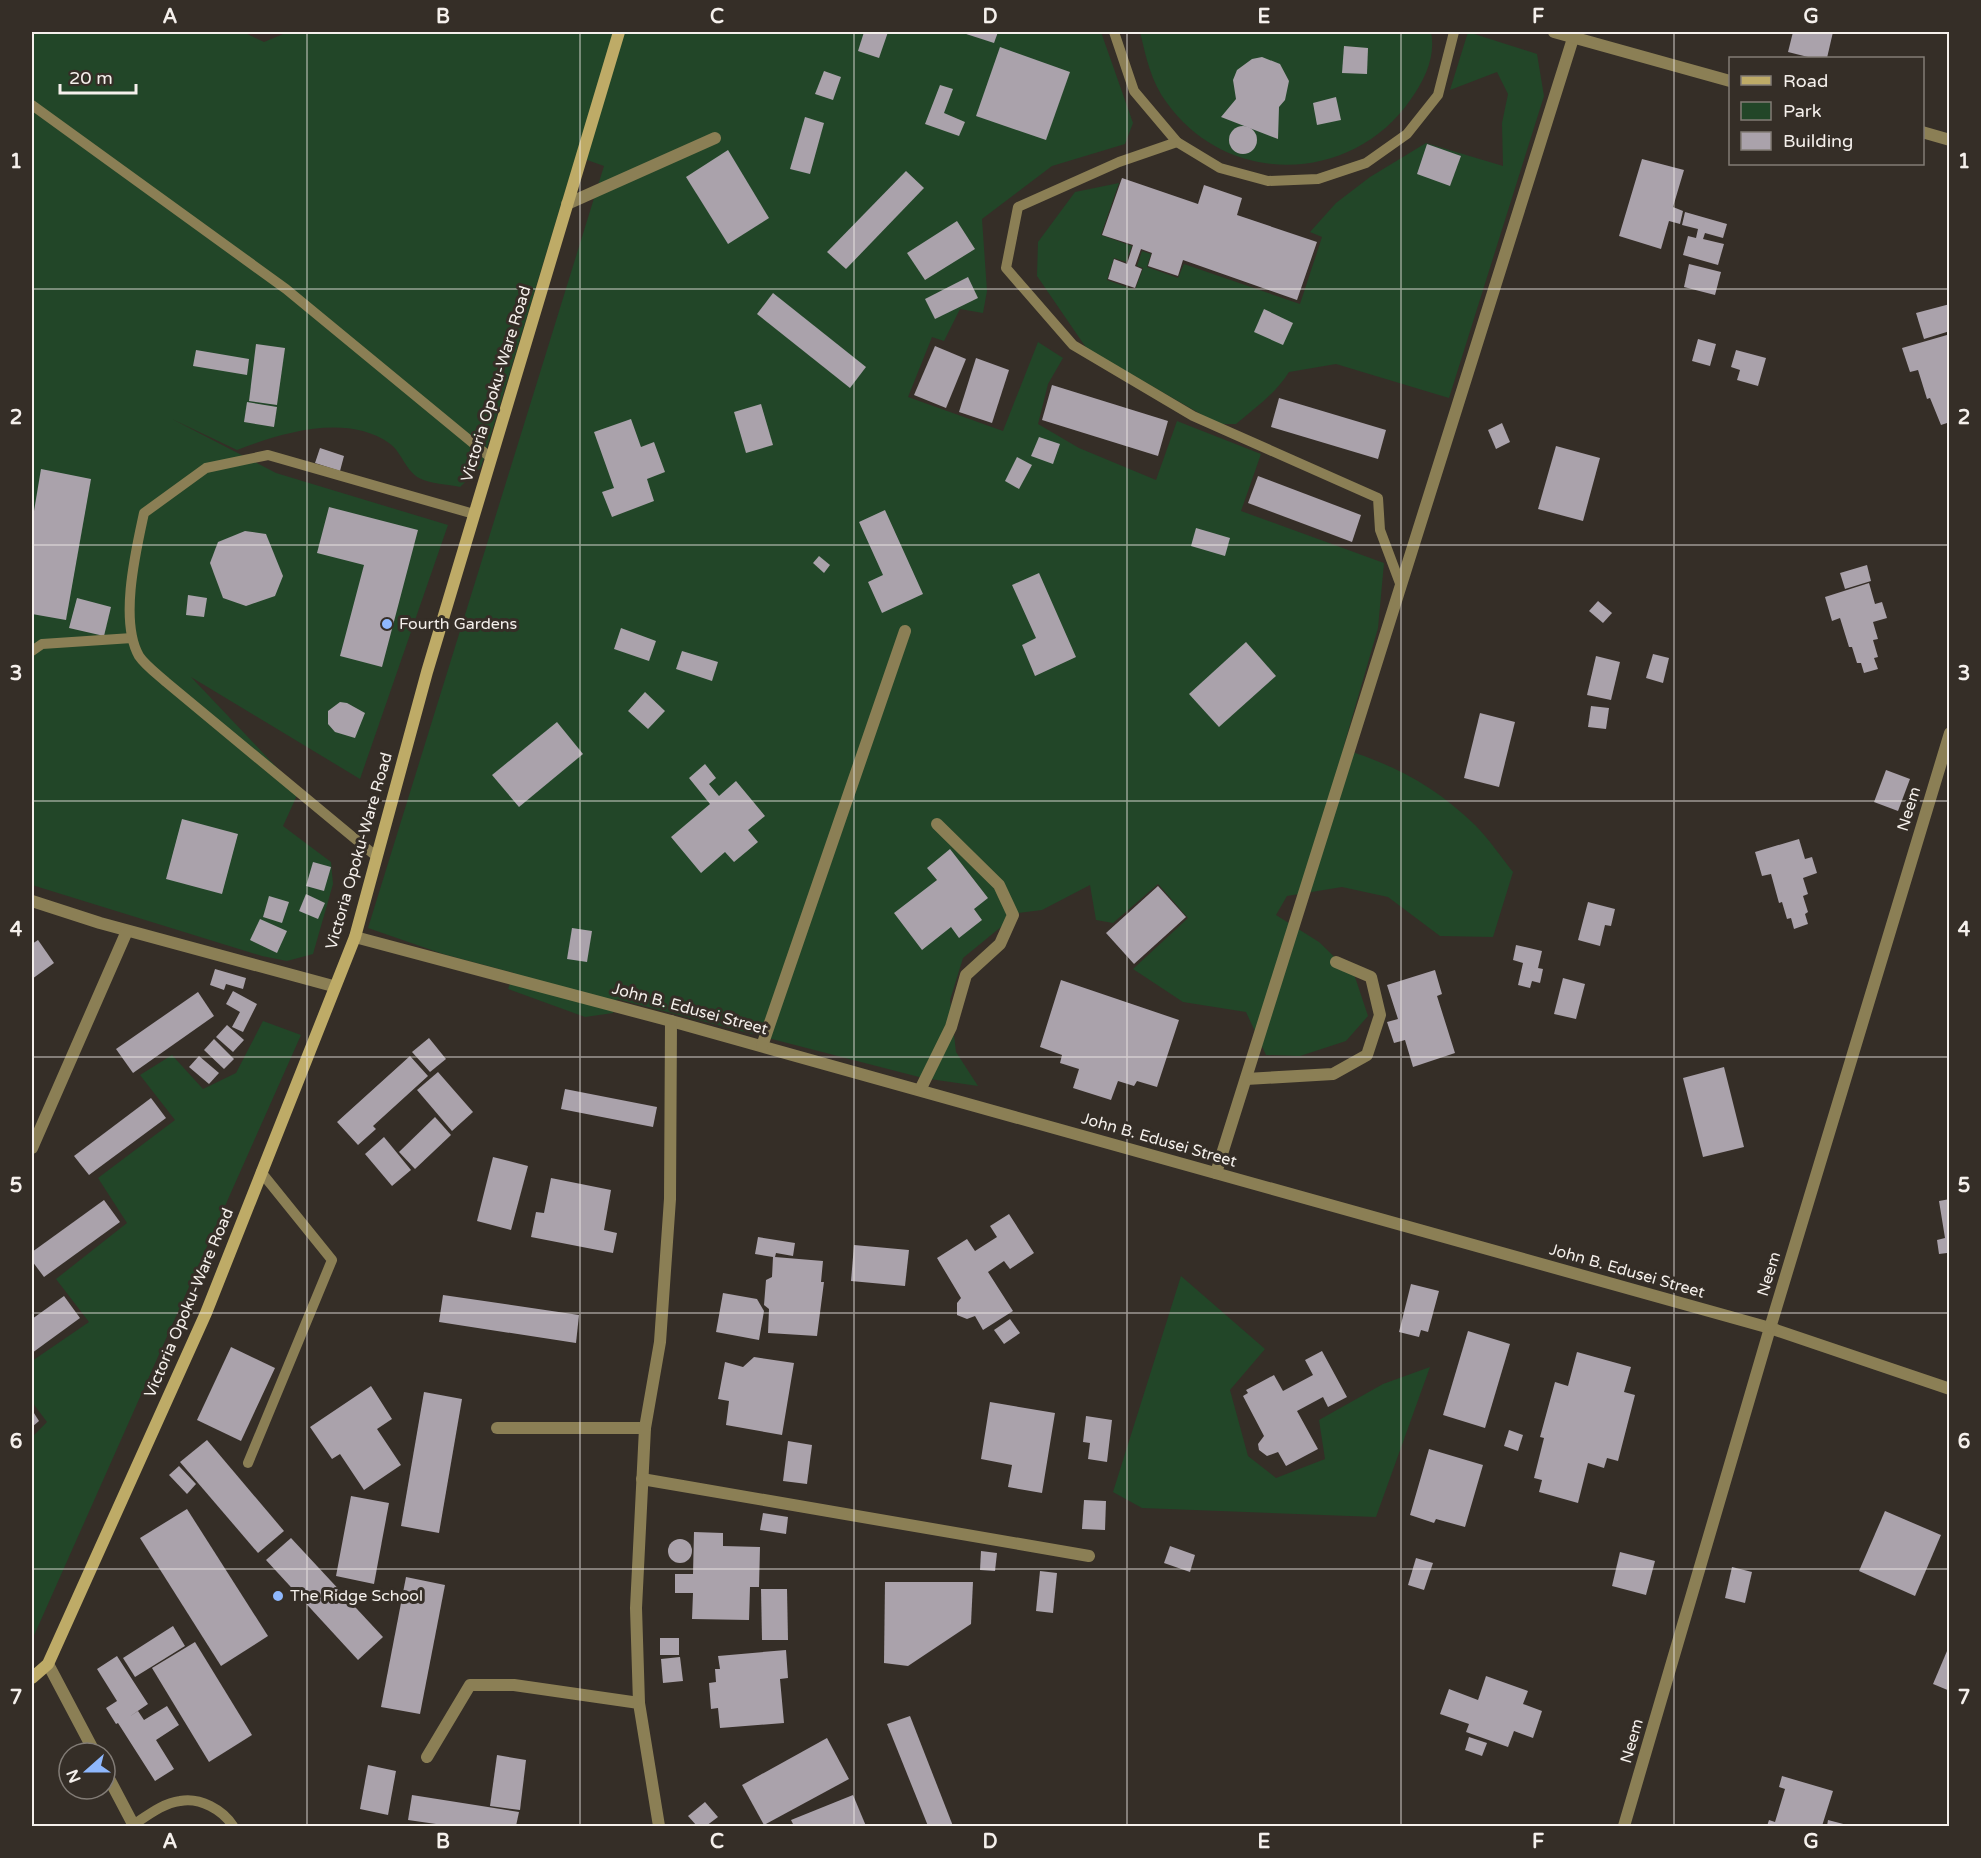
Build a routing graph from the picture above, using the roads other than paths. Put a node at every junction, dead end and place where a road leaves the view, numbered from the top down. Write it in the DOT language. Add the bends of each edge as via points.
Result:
graph roads {
  1 [pos="619,32"];
  2 [pos="1114,32"];
  3 [pos="1454,32"];
  4 [pos="1554,32"];
  5 [pos="1574,35"];
  6 [pos="1729,80"];
  7 [pos="32,105"];
  8 [pos="1924,132"];
  9 [pos="715,138"];
  10 [pos="1950,140"];
  11 [pos="1177,142"];
  12 [pos="567,204"];
  13 [pos="491,458"];
  14 [pos="474,514"];
  15 [pos="1401,586"];
  16 [pos="905,631"];
  17 [pos="132,638"];
  18 [pos="32,651"];
  19 [pos="1950,733"];
  20 [pos="937,824"];
  21 [pos="376,857"];
  22 [pos="32,901"];
  23 [pos="127,931"];
  24 [pos="355,937"];
  25 [pos="1336,962"];
  26 [pos="333,986"];
  27 [pos="671,1021"];
  28 [pos="762,1046"];
  29 [pos="1246,1079"];
  30 [pos="920,1090"];
  31 [pos="32,1148"];
  32 [pos="261,1172"];
  33 [pos="1216,1173"];
  34 [pos="1770,1328"];
  35 [pos="1950,1389"];
  36 [pos="496,1428"];
  37 [pos="645,1428"];
  38 [pos="248,1463"];
  39 [pos="642,1479"];
  40 [pos="1089,1556"];
  41 [pos="48,1664"];
  42 [pos="32,1678"];
  43 [pos="639,1703"];
  44 [pos="89,1741"];
  45 [pos="427,1757"];
  46 [pos="117,1794"];
  47 [pos="134,1826"];
  48 [pos="233,1827"];
  49 [pos="659,1827"];
  50 [pos="1624,1827"];
  1 -- 12 [label="main road, Victoria Opoku-Ware Road"];
  2 -- 11 [label="lane" via="1134,91"];
  3 -- 11 [label="lane" via="1438,95 1407,134 1366,163 1318,179 1268,181 1220,168"];
  4 -- 5 [label="street"];
  5 -- 6 [label="street"];
  5 -- 15 [label="street"];
  7 -- 13 [label="lane" via="286,289"];
  8 -- 10 [label="street"];
  9 -- 12 [label="street"];
  11 -- 15 [label="lane" via="1119,162 1018,207 1006,268 1073,345 1192,416 1378,498 1380,530"];
  12 -- 13 [label="main road, Victoria Opoku-Ware Road"];
  13 -- 14 [label="main road, Victoria Opoku-Ware Road"];
  14 -- 17 [label="lane" via="268,455 206,468 144,513 130,573"];
  14 -- 21 [label="main road, Victoria Opoku-Ware Road"];
  15 -- 29 [label="street"];
  16 -- 28 [label="street"];
  17 -- 18 [label="lane" via="42,645"];
  17 -- 21 [label="lane" via="140,657 166,682"];
  19 -- 34 [label="street, Neem"];
  20 -- 30 [label="street" via="999,885 1013,915 1000,944 966,975 951,1026"];
  21 -- 24 [label="main road, Victoria Opoku-Ware Road"];
  22 -- 23 [label="street"];
  23 -- 26 [label="street"];
  23 -- 31 [label="street"];
  24 -- 26 [label="main road, Victoria Opoku-Ware Road"];
  24 -- 27 [label="street, John B. Edusei Street"];
  25 -- 29 [label="street" via="1371,977 1380,1015 1367,1055 1333,1074"];
  26 -- 32 [label="main road, Victoria Opoku-Ware Road"];
  27 -- 28 [label="street, John B. Edusei Street"];
  27 -- 37 [label="street" via="668,1223 660,1342"];
  28 -- 30 [label="street, John B. Edusei Street"];
  29 -- 33 [label="street"];
  30 -- 33 [label="street, John B. Edusei Street"];
  32 -- 38 [label="lane" via="332,1260"];
  32 -- 41 [label="main road, Victoria Opoku-Ware Road" via="206,1313"];
  33 -- 34 [label="street, John B. Edusei Street"];
  34 -- 35 [label="street, John B. Edusei Street"];
  34 -- 50 [label="street, Neem"];
  36 -- 37 [label="street"];
  37 -- 39 [label="street"];
  39 -- 40 [label="street"];
  39 -- 43 [label="street" via="636,1608"];
  41 -- 42 [label="main road, Victoria Opoku-Ware Road"];
  41 -- 44 [label="street"];
  43 -- 45 [label="street" via="514,1685 470,1685"];
  43 -- 49 [label="street"];
  46 -- 47 [label="street"];
  47 -- 48 [label="lane" via="159,1808 181,1800 212,1806"];
}
